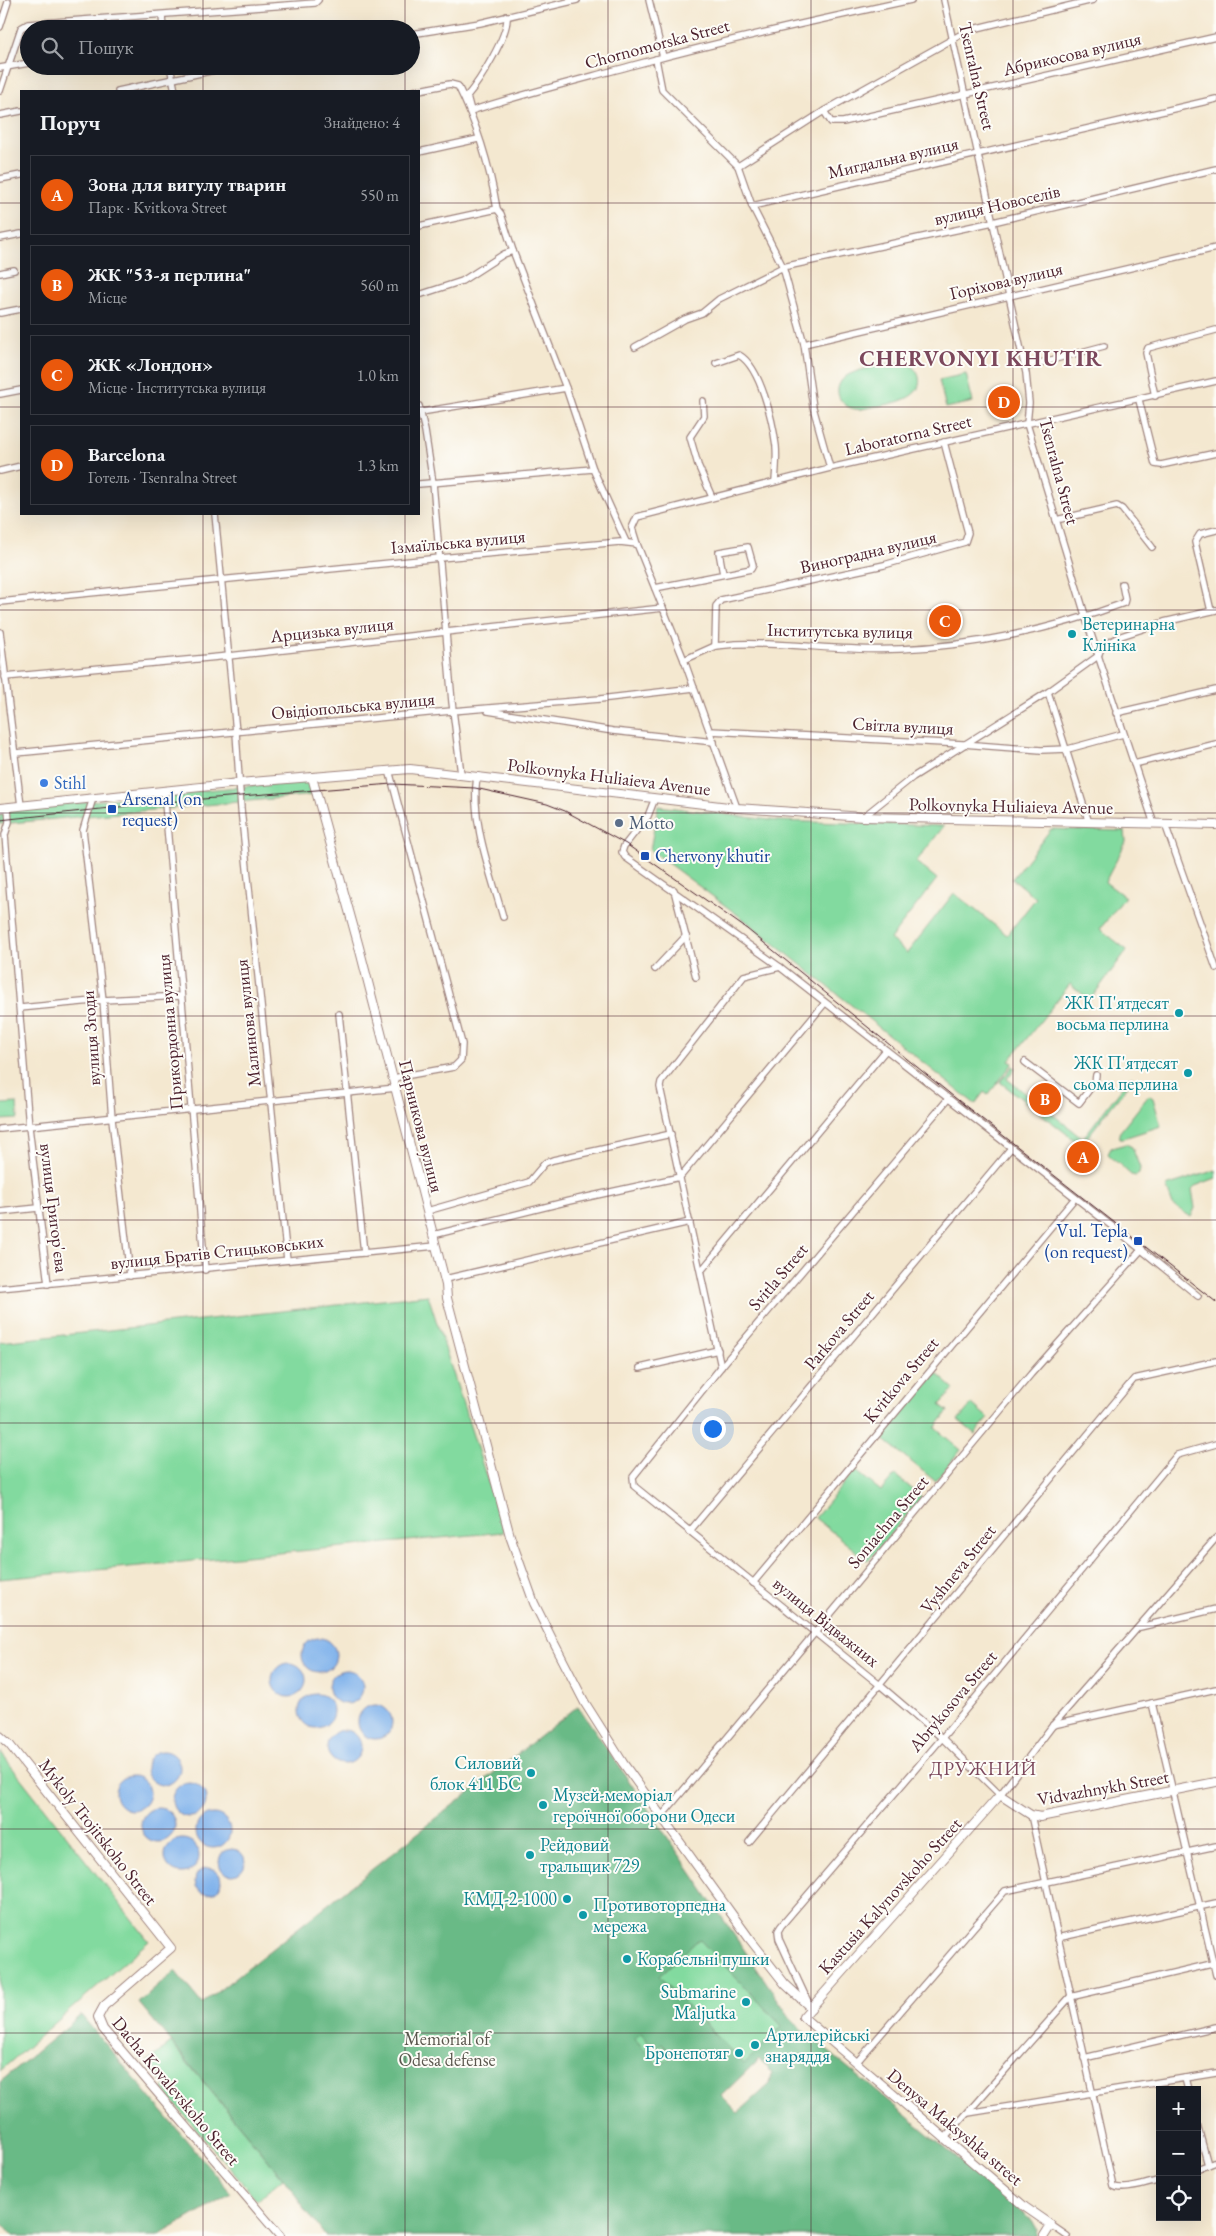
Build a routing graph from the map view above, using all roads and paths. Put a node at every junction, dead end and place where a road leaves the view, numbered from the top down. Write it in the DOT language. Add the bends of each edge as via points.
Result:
graph roads {
  1 [pos="318,0"];
  2 [pos="577,0"];
  3 [pos="649,0"];
  4 [pos="911,0"];
  5 [pos="944,0"];
  6 [pos="1093,0"];
  7 [pos="8,2"];
  8 [pos="162,15"];
  9 [pos="507,16"];
  10 [pos="83,20"];
  11 [pos="162,20"];
  12 [pos="0,28"];
  13 [pos="20,30"];
  14 [pos="420,33"];
  15 [pos="1216,37"];
  16 [pos="953,38"];
  17 [pos="663,57"];
  18 [pos="656,58"];
  19 [pos="20,65"];
  20 [pos="3,68"];
  21 [pos="171,75"];
  22 [pos="191,75"];
  23 [pos="172,79"];
  24 [pos="122,90"];
  25 [pos="175,90"];
  26 [pos="420,90"];
  27 [pos="0,91"];
  28 [pos="966,94"];
  29 [pos="1216,99"];
  30 [pos="20,111"];
  31 [pos="471,111"];
  32 [pos="824,111"];
  33 [pos="0,115"];
  34 [pos="478,140"];
  35 [pos="420,152"];
  36 [pos="979,154"];
  37 [pos="738,166"];
  38 [pos="1216,169"];
  39 [pos="20,175"];
  40 [pos="0,179"];
  41 [pos="752,206"];
  42 [pos="494,209"];
  43 [pos="993,222"];
  44 [pos="420,226"];
  45 [pos="20,234"];
  46 [pos="0,238"];
  47 [pos="1216,248"];
  48 [pos="513,251"];
  49 [pos="783,267"];
  50 [pos="14,270"];
  51 [pos="0,273"];
  52 [pos="420,295"];
  53 [pos="1010,296"];
  54 [pos="20,308"];
  55 [pos="0,313"];
  56 [pos="1216,330"];
  57 [pos="804,344"];
  58 [pos="1104,346"];
  59 [pos="635,347"];
  60 [pos="716,363"];
  61 [pos="1025,367"];
  62 [pos="1216,381"];
  63 [pos="566,388"];
  64 [pos="20,390"];
  65 [pos="0,394"];
  66 [pos="1155,396"];
  67 [pos="1139,400"];
  68 [pos="703,401"];
  69 [pos="420,409"];
  70 [pos="1028,424"];
  71 [pos="944,442"];
  72 [pos="1216,453"];
  73 [pos="20,466"];
  74 [pos="830,468"];
  75 [pos="593,469"];
  76 [pos="0,471"];
  77 [pos="775,482"];
  78 [pos="433,483"];
  79 [pos="420,484"];
  80 [pos="712,497"];
  81 [pos="215,515"];
  82 [pos="1056,520"];
  83 [pos="1216,530"];
  84 [pos="626,542"];
  85 [pos="637,544"];
  86 [pos="1152,547"];
  87 [pos="440,558"];
  88 [pos="723,574"];
  89 [pos="221,580"];
  90 [pos="1122,584"];
  91 [pos="655,588"];
  92 [pos="0,602"];
  93 [pos="663,608"];
  94 [pos="1214,611"];
  95 [pos="1086,618"];
  96 [pos="0,632"];
  97 [pos="447,632"];
  98 [pos="715,646"];
  99 [pos="229,656"];
  100 [pos="1098,656"];
  101 [pos="684,660"];
  102 [pos="5,677"];
  103 [pos="694,688"];
  104 [pos="1216,690"];
  105 [pos="1048,692"];
  106 [pos="478,710"];
  107 [pos="455,711"];
  108 [pos="1116,713"];
  109 [pos="710,731"];
  110 [pos="236,732"];
  111 [pos="1123,734"];
  112 [pos="714,742"];
  113 [pos="963,744"];
  114 [pos="1216,744"];
  115 [pos="1066,749"];
  116 [pos="16,753"];
  117 [pos="1134,764"];
  118 [pos="389,770"];
  119 [pos="461,774"];
  120 [pos="477,776"];
  121 [pos="312,777"];
  122 [pos="239,784"];
  123 [pos="164,791"];
  124 [pos="92,798"];
  125 [pos="655,798"];
  126 [pos="21,806"];
  127 [pos="4,808"];
  128 [pos="738,808"];
  129 [pos="863,817"];
  130 [pos="1090,823"];
  131 [pos="1154,824"];
  132 [pos="1166,824"];
  133 [pos="1216,825"];
  134 [pos="674,890"];
  135 [pos="502,916"];
  136 [pos="686,936"];
  137 [pos="780,967"];
  138 [pos="1216,968"];
  139 [pos="655,970"];
  140 [pos="696,977"];
  141 [pos="181,996"];
  142 [pos="104,1000"];
  143 [pos="825,1003"];
  144 [pos="20,1008"];
  145 [pos="339,1014"];
  146 [pos="886,1050"];
  147 [pos="1025,1062"];
  148 [pos="1096,1075"];
  149 [pos="393,1078"];
  150 [pos="396,1088"];
  151 [pos="346,1094"];
  152 [pos="948,1099"];
  153 [pos="272,1102"];
  154 [pos="192,1110"];
  155 [pos="112,1119"];
  156 [pos="29,1127"];
  157 [pos="0,1129"];
  158 [pos="670,1134"];
  159 [pos="1011,1148"];
  160 [pos="680,1177"];
  161 [pos="1075,1198"];
  162 [pos="38,1208"];
  163 [pos="427,1211"];
  164 [pos="0,1212"];
  165 [pos="690,1222"];
  166 [pos="433,1235"];
  167 [pos="436,1246"];
  168 [pos="1142,1250"];
  169 [pos="364,1253"];
  170 [pos="287,1260"];
  171 [pos="205,1270"];
  172 [pos="701,1271"];
  173 [pos="130,1276"];
  174 [pos="445,1279"];
  175 [pos="48,1284"];
  176 [pos="0,1288"];
  177 [pos="1198,1296"];
  178 [pos="718,1350"];
  179 [pos="1216,1361"];
  180 [pos="721,1367"];
  181 [pos="640,1368"];
  182 [pos="1216,1444"];
  183 [pos="633,1477"];
  184 [pos="689,1532"];
  185 [pos="1216,1538"];
  186 [pos="754,1583"];
  187 [pos="1216,1608"];
  188 [pos="1140,1627"];
  189 [pos="817,1632"];
  190 [pos="881,1686"];
  191 [pos="1216,1689"];
  192 [pos="1152,1703"];
  193 [pos="1053,1725"];
  194 [pos="0,1736"];
  195 [pos="942,1738"];
  196 [pos="1216,1782"];
  197 [pos="1173,1791"];
  198 [pos="1000,1795"];
  199 [pos="1031,1815"];
  200 [pos="661,1817"];
  201 [pos="749,1842"];
  202 [pos="1216,1846"];
  203 [pos="1188,1852"];
  204 [pos="1045,1882"];
  205 [pos="1216,1903"];
  206 [pos="1201,1906"];
  207 [pos="1057,1938"];
  208 [pos="170,1948"];
  209 [pos="1215,1963"];
  210 [pos="1216,1975"];
  211 [pos="1070,1997"];
  212 [pos="811,2008"];
  213 [pos="803,2017"];
  214 [pos="1216,2027"];
  215 [pos="1084,2058"];
  216 [pos="856,2063"];
  217 [pos="1216,2073"];
  218 [pos="1186,2078"];
  219 [pos="1187,2086"];
  220 [pos="1092,2093"];
  221 [pos="968,2113"];
  222 [pos="1199,2131"];
  223 [pos="945,2138"];
  224 [pos="1216,2162"];
  225 [pos="1208,2165"];
  226 [pos="1201,2167"];
  227 [pos="1156,2181"];
  228 [pos="1051,2225"];
  229 [pos="280,2236"];
  230 [pos="1044,2236"];
  231 [pos="1067,2236"];
  1 -- 10 [label="street" via="315,3"];
  2 -- 9 [label="street"];
  3 -- 17 [label="street"];
  4 -- 17 [label="street, Chornomorska Street"];
  5 -- 16 [label="street, Tsenralna Street"];
  6 -- 16 [label="street" via="975,27"];
  7 -- 12 [label="street"];
  8 -- 11 [label="street"];
  9 -- 14 [label="street"];
  9 -- 31 [label="street" via="506,29 478,83 467,96"];
  13 -- 20 [label="street"];
  15 -- 28 [label="street, Абрикосова вулиця"];
  16 -- 28 [label="street, Tsenralna Street"];
  16 -- 32 [label="street"];
  17 -- 18 [label="street, Chornomorska Street"];
  18 -- 31 [label="street, Chornomorska Street"];
  18 -- 37 [label="street" via="662,90"];
  19 -- 20 [label="street"];
  20 -- 27 [label="street"];
  21 -- 23 [label="street"];
  22 -- 23 [label="street"];
  23 -- 24 [label="street"];
  23 -- 25 [label="street"];
  26 -- 31 [label="street" via="455,84"];
  28 -- 32 [label="street, Абрикосова вулиця" via="838,123 828,120"];
  28 -- 36 [label="street, Tsenralna Street"];
  29 -- 36 [label="street, Мигдальна вулиця"];
  30 -- 33 [label="street"];
  31 -- 34 [label="street"];
  32 -- 37 [label="street"];
  34 -- 35 [label="street"];
  34 -- 42 [label="street" via="494,189"];
  36 -- 41 [label="street, Мигдальна вулиця"];
  36 -- 43 [label="street, Tsenralna Street"];
  37 -- 41 [label="street"];
  38 -- 43 [label="street, вулиця Новоселів"];
  39 -- 40 [label="street"];
  41 -- 49 [label="street"];
  42 -- 44 [label="street"];
  42 -- 48 [label="street" via="501,214"];
  43 -- 49 [label="street, вулиця Новоселів"];
  43 -- 53 [label="street, Tsenralna Street"];
  45 -- 46 [label="street"];
  47 -- 53 [label="street, Горіхова вулиця"];
  48 -- 52 [label="street" via="462,281"];
  48 -- 63 [label="street"];
  49 -- 57 [label="street"];
  49 -- 59 [label="street, вулиця Новоселів"];
  50 -- 51 [label="street"];
  53 -- 57 [label="street, Горіхова вулиця"];
  53 -- 61 [label="street, Tsenralna Street"];
  54 -- 55 [label="street"];
  56 -- 66 [label="street" via="1148,348 1146,353"];
  57 -- 74 [label="street" via="813,407"];
  58 -- 61 [label="street"];
  60 -- 77 [label="street" via="739,355 756,372 776,445"];
  61 -- 70 [label="street, Tsenralna Street"];
  62 -- 66 [label="street, Laboratorna Street"];
  63 -- 69 [label="street"];
  63 -- 75 [label="street"];
  64 -- 65 [label="street"];
  66 -- 67 [label="street, Laboratorna Street"];
  67 -- 70 [label="street, Laboratorna Street"];
  67 -- 72 [label="street" via="1157,465"];
  68 -- 80 [label="street" via="704,416 690,437"];
  69 -- 78 [label="street"];
  70 -- 71 [label="street, Laboratorna Street"];
  70 -- 82 [label="street, Tsenralna Street"];
  71 -- 74 [label="street, Laboratorna Street"];
  71 -- 98 [label="street, Виноградна вулиця" via="968,536 963,545 721,600 716,606"];
  73 -- 76 [label="street"];
  74 -- 77 [label="street, Laboratorna Street"];
  75 -- 78 [label="street"];
  75 -- 84 [label="street"];
  77 -- 80 [label="street, Laboratorna Street"];
  78 -- 79 [label="street"];
  78 -- 87 [label="street"];
  80 -- 85 [label="street, Laboratorna Street" via="641,515 634,520 632,528"];
  81 -- 89 [label="street, Малинова вулиця"];
  82 -- 86 [label="street" via="1117,506"];
  82 -- 95 [label="street, Tsenralna Street"];
  83 -- 94 [label="street" via="1200,534 1195,540"];
  84 -- 85 [label="street, Ізмаїльська вулиця"];
  84 -- 87 [label="street, Ізмаїльська вулиця"];
  85 -- 91 [label="street"];
  87 -- 89 [label="street, Ізмаїльська вулиця"];
  87 -- 97 [label="street"];
  88 -- 88 [label="street" via="719,552 748,546 752,567"];
  88 -- 91 [label="street"];
  89 -- 92 [label="street, Ізмаїльська вулиця"];
  89 -- 99 [label="street, Малинова вулиця"];
  90 -- 95 [label="street, Інститутська вулиця" via="1124,603"];
  91 -- 93 [label="street"];
  93 -- 97 [label="street, Арцизька вулиця"];
  93 -- 101 [label="street"];
  94 -- 100 [label="street, Світла вулиця" via="1121,636 1102,646"];
  95 -- 98 [label="street, Інститутська вулиця" via="986,639 898,649 748,644"];
  95 -- 100 [label="street, Tsenralna Street"];
  96 -- 102 [label="street"];
  97 -- 99 [label="street, Арцизька вулиця"];
  97 -- 107 [label="street"];
  98 -- 101 [label="street, Інститутська вулиця"];
  99 -- 102 [label="street, Арцизька вулиця"];
  99 -- 110 [label="street, Малинова вулиця"];
  100 -- 105 [label="street, Світла вулиця"];
  100 -- 108 [label="street, Tsenralna Street"];
  101 -- 103 [label="street"];
  102 -- 116 [label="street"];
  103 -- 106 [label="street, Овідіопольська вулиця"];
  103 -- 109 [label="street"];
  104 -- 108 [label="street"];
  105 -- 113 [label="street, Світла вулиця"];
  105 -- 115 [label="street"];
  106 -- 107 [label="street, Овідіопольська вулиця"];
  106 -- 112 [label="street" via="613,731"];
  107 -- 110 [label="street, Овідіопольська вулиця"];
  107 -- 119 [label="street"];
  108 -- 111 [label="street, Tsenralna Street"];
  109 -- 112 [label="street"];
  109 -- 113 [label="street, Світла вулиця"];
  110 -- 116 [label="street, Овідіопольська вулиця"];
  110 -- 122 [label="street, Малинова вулиця"];
  111 -- 115 [label="street"];
  111 -- 117 [label="street, Tsenralna Street"];
  112 -- 128 [label="street"];
  113 -- 115 [label="street"];
  113 -- 129 [label="street" via="913,777"];
  114 -- 117 [label="street"];
  115 -- 130 [label="street"];
  116 -- 126 [label="street"];
  117 -- 131 [label="street, Tsenralna Street"];
  118 -- 119 [label="street, Polkovnyka Huliaieva Avenue"];
  118 -- 121 [label="street, Polkovnyka Huliaieva Avenue"];
  118 -- 149 [label="street" via="462,1044 461,1060 454,1067"];
  119 -- 120 [label="street, Polkovnyka Huliaieva Avenue"];
  120 -- 125 [label="street, Polkovnyka Huliaieva Avenue"];
  120 -- 135 [label="street" via="474,791 476,815"];
  121 -- 122 [label="street, Polkovnyka Huliaieva Avenue"];
  121 -- 149 [label="street, Парникова вулиця"];
  122 -- 123 [label="street, Polkovnyka Huliaieva Avenue"];
  122 -- 153 [label="street, Малинова вулиця"];
  123 -- 124 [label="street, Polkovnyka Huliaieva Avenue"];
  123 -- 141 [label="street, Прикордонна вулиця"];
  124 -- 126 [label="street, Polkovnyka Huliaieva Avenue"];
  124 -- 142 [label="street, вулиця Згоди" via="83,830"];
  125 -- 128 [label="street, Polkovnyka Huliaieva Avenue"];
  125 -- 134 [label="street" via="648,816 622,852"];
  126 -- 127 [label="street, Polkovnyka Huliaieva Avenue"];
  127 -- 144 [label="street, вулиця Григор'єва" via="9,822 5,835"];
  128 -- 129 [label="street, Polkovnyka Huliaieva Avenue"];
  129 -- 130 [label="street, Polkovnyka Huliaieva Avenue"];
  130 -- 131 [label="street, Polkovnyka Huliaieva Avenue"];
  131 -- 132 [label="street, Polkovnyka Huliaieva Avenue"];
  132 -- 133 [label="street, Polkovnyka Huliaieva Avenue"];
  132 -- 138 [label="street"];
  134 -- 136 [label="street"];
  134 -- 137 [label="street"];
  136 -- 139 [label="street"];
  136 -- 140 [label="street"];
  137 -- 143 [label="street"];
  137 -- 158 [label="street" via="744,976 661,1082"];
  141 -- 142 [label="street"];
  141 -- 154 [label="street, Прикордонна вулиця"];
  142 -- 144 [label="street"];
  142 -- 155 [label="street, вулиця Згоди"];
  143 -- 146 [label="street"];
  143 -- 160 [label="street"];
  144 -- 156 [label="street, вулиця Григор'єва"];
  145 -- 151 [label="street"];
  146 -- 152 [label="street"];
  146 -- 172 [label="street"];
  147 -- 148 [label="street" via="1079,1104 1095,1082"];
  149 -- 150 [label="street, Парникова вулиця"];
  150 -- 151 [label="street"];
  150 -- 163 [label="street, Парникова вулиця"];
  151 -- 153 [label="street"];
  151 -- 169 [label="street"];
  152 -- 159 [label="street"];
  152 -- 180 [label="street, Svitla Street"];
  153 -- 154 [label="street"];
  153 -- 170 [label="street, Малинова вулиця"];
  154 -- 155 [label="street"];
  154 -- 171 [label="street, Прикордонна вулиця"];
  155 -- 156 [label="street"];
  155 -- 173 [label="street, вулиця Згоди"];
  156 -- 157 [label="street"];
  156 -- 162 [label="street, вулиця Григор'єва"];
  158 -- 160 [label="street"];
  158 -- 163 [label="street" via="553,1160 545,1163 529,1182"];
  159 -- 161 [label="street"];
  159 -- 184 [label="street, Parkova Street"];
  160 -- 165 [label="street"];
  160 -- 166 [label="street"];
  161 -- 168 [label="street"];
  161 -- 186 [label="street, Kvitkova Street"];
  162 -- 164 [label="street"];
  162 -- 175 [label="street, вулиця Григор'єва"];
  163 -- 166 [label="street, Парникова вулиця"];
  165 -- 172 [label="street"];
  165 -- 174 [label="street"];
  166 -- 167 [label="street, Парникова вулиця"];
  167 -- 169 [label="street, вулиця Братів Стицьковських"];
  167 -- 174 [label="street, Парникова вулиця"];
  168 -- 177 [label="street"];
  168 -- 189 [label="street, Soniachna Street" via="1025,1382"];
  169 -- 170 [label="street, вулиця Братів Стицьковських"];
  170 -- 171 [label="street, вулиця Братів Стицьковських"];
  171 -- 173 [label="street, вулиця Братів Стицьковських"];
  172 -- 178 [label="street"];
  173 -- 175 [label="street, вулиця Братів Стицьковських"];
  174 -- 200 [label="street, Парникова вулиця" via="447,1298 510,1536 534,1604 585,1704"];
  175 -- 176 [label="street, вулиця Братів Стицьковських"];
  178 -- 180 [label="street"];
  178 -- 181 [label="street"];
  179 -- 190 [label="street, Vyshneva Street" via="1134,1379"];
  180 -- 183 [label="street, Svitla Street"];
  182 -- 195 [label="street, Abrykosova Street" via="1177,1455"];
  183 -- 184 [label="street, вулиця Відважних" via="637,1489"];
  184 -- 186 [label="street, вулиця Відважних"];
  185 -- 188 [label="street"];
  186 -- 189 [label="street, вулиця Відважних"];
  187 -- 188 [label="street"];
  188 -- 193 [label="street"];
  189 -- 190 [label="street, вулиця Відважних"];
  189 -- 200 [label="street, Soniachna Street"];
  190 -- 195 [label="street, вулиця Відважних"];
  190 -- 201 [label="street, Vyshneva Street"];
  191 -- 192 [label="street"];
  192 -- 193 [label="street"];
  192 -- 197 [label="street"];
  193 -- 198 [label="street"];
  194 -- 208 [label="street, Mykoly Trojitskoho Street"];
  195 -- 198 [label="street, вулиця Відважних"];
  195 -- 212 [label="street, Abrykosova Street" via="778,1931"];
  196 -- 197 [label="street, Vidvazhnykh Street"];
  197 -- 199 [label="street, Vidvazhnykh Street" via="1048,1816"];
  197 -- 203 [label="street"];
  198 -- 199 [label="street, Vidvazhnykh Street"];
  198 -- 212 [label="street, Kastusia Kalynovskoho Street"];
  199 -- 204 [label="street"];
  200 -- 212 [label="street" via="785,1984"];
  202 -- 203 [label="street"];
  203 -- 204 [label="street"];
  203 -- 206 [label="street"];
  204 -- 207 [label="street"];
  204 -- 216 [label="street" via="1003,1893"];
  205 -- 206 [label="street"];
  206 -- 207 [label="street"];
  206 -- 209 [label="street"];
  207 -- 211 [label="street"];
  208 -- 229 [label="street, Dacha Kovalevskoho Street" via="104,2006 98,2017 100,2023"];
  209 -- 210 [label="street"];
  209 -- 211 [label="street"];
  211 -- 215 [label="street"];
  211 -- 221 [label="street"];
  212 -- 213 [label="street, Kastusia Kalynovskoho Street"];
  213 -- 216 [label="street, Denysa Maksyshka street"];
  214 -- 215 [label="street"];
  215 -- 220 [label="street"];
  216 -- 223 [label="street, Denysa Maksyshka street"];
  217 -- 218 [label="street"];
  218 -- 219 [label="street"];
  218 -- 220 [label="street"];
  220 -- 221 [label="street"];
  220 -- 227 [label="street" via="1114,2188"];
  221 -- 223 [label="street"];
  222 -- 225 [label="street"];
  223 -- 228 [label="street, Denysa Maksyshka street" via="1025,2207"];
  224 -- 225 [label="street"];
  225 -- 226 [label="street"];
  228 -- 230 [label="street"];
  228 -- 231 [label="street, Denysa Maksyshka street"];
}
